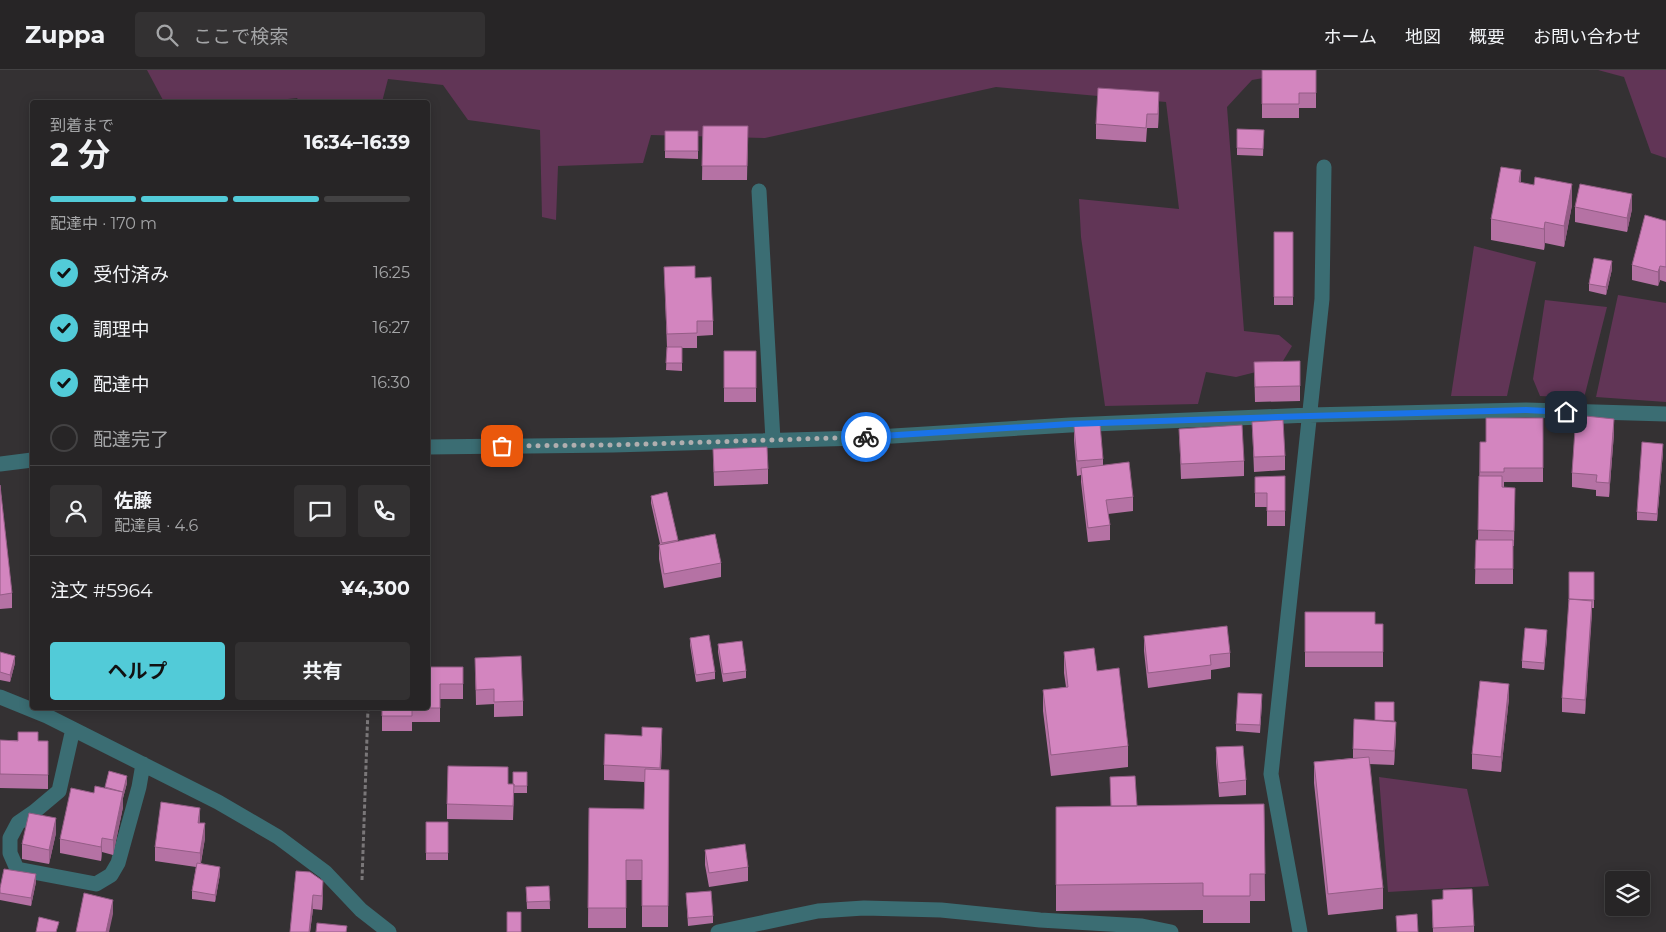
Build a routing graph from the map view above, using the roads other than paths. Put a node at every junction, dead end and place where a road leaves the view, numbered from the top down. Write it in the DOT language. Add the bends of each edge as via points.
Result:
graph roads {
  1 [pos="1324,167"];
  2 [pos="759,191"];
  3 [pos="1666,414"];
  4 [pos="1309,416"];
  5 [pos="773,440"];
  6 [pos="430,447"];
  7 [pos="30,460"];
  8 [pos="0,464"];
  9 [pos="0,697"];
  10 [pos="30,709"];
  11 [pos="32,710"];
  12 [pos="73,729"];
  13 [pos="143,764"];
  14 [pos="389,932"];
  15 [pos="718,932"];
  16 [pos="1171,932"];
  17 [pos="1300,932"];
  1 -- 4 [label="street" via="1322,299"];
  2 -- 5 [label="street"];
  3 -- 4 [label="street" via="1526,410"];
  4 -- 5 [label="street" via="1070,424 861,438"];
  4 -- 17 [label="street" via="1271,774"];
  5 -- 6 [label="street"];
  7 -- 8 [label="street"];
  9 -- 10 [label="street"];
  11 -- 12 [label="street"];
  12 -- 13 [label="street"];
  12 -- 13 [label="street" via="59,791 18,823 10,838 10,853 17,869 96,884 111,875 121,853"];
  13 -- 14 [label="street" via="278,836 325,872 361,910"];
  15 -- 16 [label="street" via="818,911 864,908 941,910 1142,926"];
}
